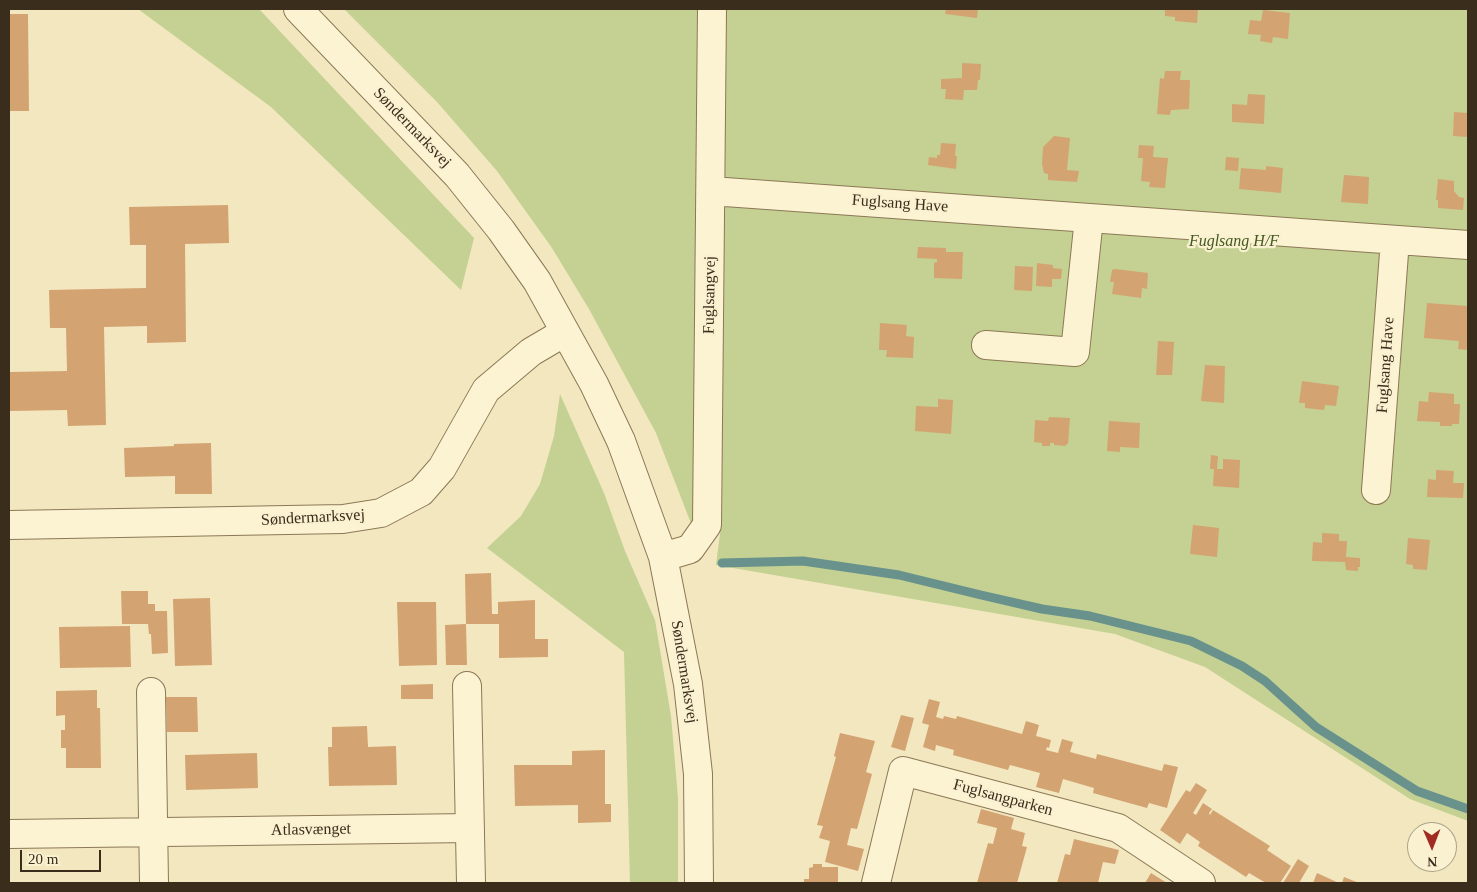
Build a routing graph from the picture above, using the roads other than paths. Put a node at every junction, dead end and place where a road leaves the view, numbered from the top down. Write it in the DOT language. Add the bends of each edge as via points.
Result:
graph roads {
  1 [pos="298,9"];
  2 [pos="712,9"];
  3 [pos="711,191"];
  4 [pos="1089,218"];
  5 [pos="1395,240"];
  6 [pos="1468,245"];
  7 [pos="565,332"];
  8 [pos="986,345"];
  9 [pos="1376,490"];
  10 [pos="9,525"];
  11 [pos="663,557"];
  12 [pos="468,686"];
  13 [pos="151,692"];
  14 [pos="470,828"];
  15 [pos="153,832"];
  16 [pos="9,834"];
  17 [pos="154,883"];
  18 [pos="470,883"];
  19 [pos="699,883"];
  20 [pos="876,883"];
  21 [pos="1201,883"];
  1 -- 7 [label="street, Søndermarksvej" via="457,174 537,281"];
  2 -- 3 [label="street, Fuglsangvej"];
  3 -- 4 [label="street, Fuglsang Have"];
  3 -- 11 [label="street, Fuglsangvej" via="707,525 690,549"];
  4 -- 5 [label="street, Fuglsang Have"];
  4 -- 8 [label="street" via="1075,352"];
  5 -- 6 [label="street, Fuglsang Have"];
  5 -- 9 [label="street, Fuglsang Have"];
  7 -- 10 [label="street, Søndermarksvej" via="531,352 486,390 442,468 421,492 381,513 343,519"];
  7 -- 11 [label="street, Søndermarksvej" via="621,441"];
  11 -- 19 [label="street, Søndermarksvej" via="688,684 698,774"];
  12 -- 14 [label="street"];
  13 -- 15 [label="street"];
  14 -- 15 [label="street, Atlasvænget"];
  14 -- 18 [label="street"];
  15 -- 16 [label="street, Atlasvænget"];
  15 -- 17 [label="street"];
  20 -- 21 [label="street, Fuglsangparken" via="903,771 1118,828"];
}
